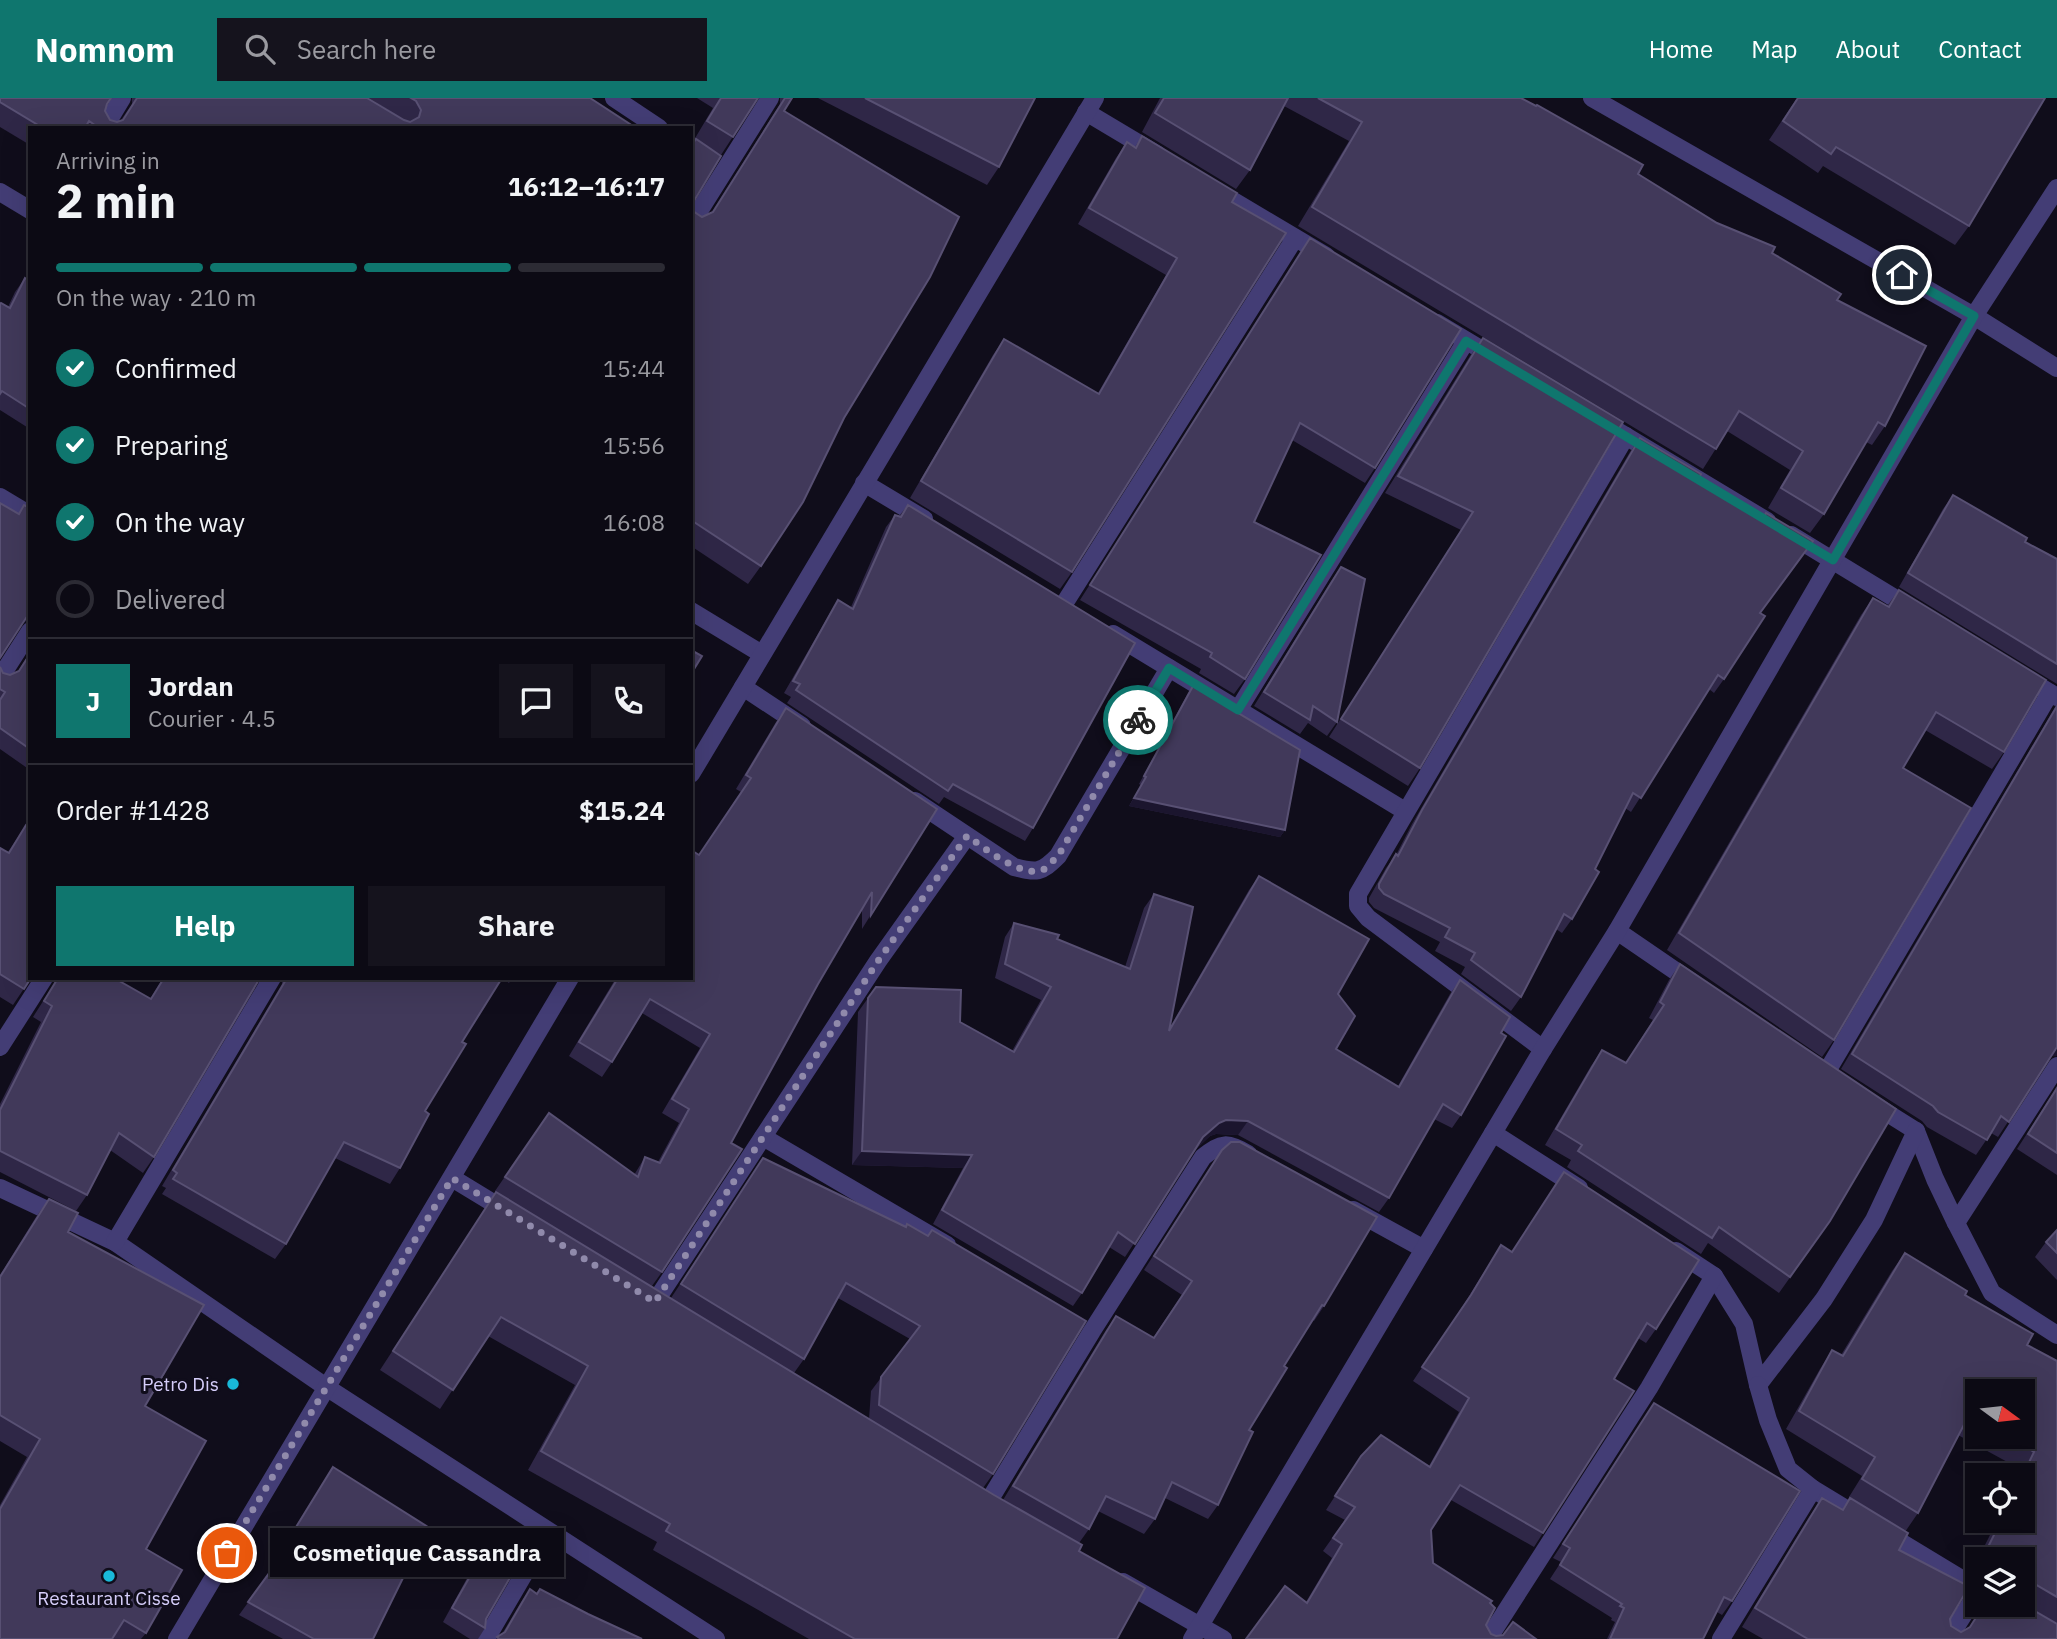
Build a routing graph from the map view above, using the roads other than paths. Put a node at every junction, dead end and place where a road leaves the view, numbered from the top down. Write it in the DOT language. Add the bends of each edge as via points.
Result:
graph roads {
  1 [pos="122,98"];
  2 [pos="614,98"];
  3 [pos="770,98"];
  4 [pos="1592,98"];
  5 [pos="1090,105"];
  6 [pos="105,126"];
  7 [pos="656,126"];
  8 [pos="1168,161"];
  9 [pos="1202,182"];
  10 [pos="2057,188"];
  11 [pos="0,192"];
  12 [pos="28,209"];
  13 [pos="693,220"];
  14 [pos="1295,238"];
  15 [pos="1341,266"];
  16 [pos="1421,314"];
  17 [pos="1974,316"];
  18 [pos="1466,341"];
  19 [pos="1512,368"];
  20 [pos="2057,368"];
  21 [pos="1580,409"];
  22 [pos="1626,436"];
  23 [pos="864,483"];
  24 [pos="0,497"];
  25 [pos="28,514"];
  26 [pos="935,526"];
  27 [pos="1833,560"];
  28 [pos="1064,604"];
  29 [pos="693,612"];
  30 [pos="1924,616"];
  31 [pos="1099,625"];
  32 [pos="28,634"];
  33 [pos="762,654"];
  34 [pos="2004,665"];
  35 [pos="1169,668"];
  36 [pos="0,678"];
  37 [pos="743,687"];
  38 [pos="2054,695"];
  39 [pos="1238,710"];
  40 [pos="813,733"];
  41 [pos="693,771"];
  42 [pos="902,792"];
  43 [pos="1405,811"];
  44 [pos="967,836"];
  45 [pos="1617,932"];
  46 [pos="42,980"];
  47 [pos="271,980"];
  48 [pos="569,980"];
  49 [pos="1705,991"];
  50 [pos="7,1022"];
  51 [pos="0,1047"];
  52 [pos="1543,1048"];
  53 [pos="1804,1058"];
  54 [pos="2057,1066"];
  55 [pos="1859,1095"];
  56 [pos="1916,1131"];
  57 [pos="1493,1133"];
  58 [pos="763,1137"];
  59 [pos="1269,1165"];
  60 [pos="452,1178"];
  61 [pos="0,1188"];
  62 [pos="1598,1200"];
  63 [pos="1340,1203"];
  64 [pos="523,1222"];
  65 [pos="1956,1223"];
  66 [pos="1656,1238"];
  67 [pos="115,1242"];
  68 [pos="1424,1249"];
  69 [pos="963,1255"];
  70 [pos="1714,1276"];
  71 [pos="655,1302"];
  72 [pos="2057,1335"];
  73 [pos="1758,1385"];
  74 [pos="326,1387"];
  75 [pos="1813,1489"];
  76 [pos="987,1504"];
  77 [pos="548,1533"];
  78 [pos="1105,1571"];
  79 [pos="1965,1582"];
  80 [pos="1965,1611"];
  81 [pos="1196,1632"];
  82 [pos="177,1639"];
  83 [pos="486,1639"];
  84 [pos="716,1639"];
  85 [pos="1223,1639"];
  86 [pos="1488,1639"];
  87 [pos="1721,1639"];
  88 [pos="1948,1639"];
  1 -- 6 [label="street"];
  2 -- 7 [label="street"];
  3 -- 13 [label="street" via="718,167"];
  4 -- 17 [label="street"];
  5 -- 8 [label="street"];
  5 -- 23 [label="street"];
  9 -- 14 [label="street"];
  10 -- 17 [label="street"];
  11 -- 12 [label="street"];
  14 -- 15 [label="street"];
  14 -- 28 [label="street"];
  16 -- 18 [label="street"];
  17 -- 20 [label="street"];
  17 -- 27 [label="street"];
  18 -- 19 [label="street"];
  18 -- 39 [label="street"];
  21 -- 22 [label="street"];
  22 -- 27 [label="street"];
  22 -- 43 [label="street"];
  23 -- 26 [label="street"];
  23 -- 33 [label="street"];
  24 -- 25 [label="street"];
  27 -- 30 [label="street"];
  27 -- 45 [label="street"];
  29 -- 33 [label="street"];
  31 -- 35 [label="street"];
  32 -- 36 [label="street"];
  33 -- 37 [label="street"];
  34 -- 38 [label="street"];
  35 -- 39 [label="street"];
  35 -- 44 [label="street" via="1058,856 1044,869 1014,867"];
  37 -- 40 [label="street"];
  37 -- 41 [label="street"];
  38 -- 53 [label="street" via="1831,1077"];
  39 -- 43 [label="street"];
  42 -- 44 [label="street"];
  43 -- 52 [label="street" via="1363,882 1358,906"];
  44 -- 58 [label="street" via="878,961"];
  45 -- 49 [label="street"];
  45 -- 52 [label="street"];
  46 -- 50 [label="street"];
  47 -- 67 [label="street"];
  48 -- 60 [label="street"];
  50 -- 51 [label="street"];
  52 -- 57 [label="street"];
  54 -- 65 [label="street"];
  55 -- 56 [label="street"];
  56 -- 65 [label="street"];
  56 -- 73 [label="street" via="1874,1220 1824,1299"];
  57 -- 62 [label="street"];
  57 -- 68 [label="street"];
  58 -- 69 [label="street"];
  58 -- 71 [label="street"];
  59 -- 76 [label="street" via="1233,1145 1217,1146 1203,1157 1086,1328"];
  60 -- 64 [label="street"];
  60 -- 74 [label="street"];
  61 -- 67 [label="street"];
  63 -- 68 [label="street"];
  65 -- 72 [label="street" via="1992,1293"];
  66 -- 70 [label="street"];
  67 -- 74 [label="street"];
  68 -- 81 [label="street"];
  70 -- 73 [label="street" via="1744,1324"];
  70 -- 86 [label="street" via="1649,1388"];
  73 -- 75 [label="street" via="1788,1469"];
  74 -- 77 [label="street"];
  74 -- 82 [label="street"];
  75 -- 79 [label="street"];
  75 -- 87 [label="street"];
  77 -- 83 [label="street"];
  77 -- 84 [label="street"];
  78 -- 81 [label="street"];
  80 -- 88 [label="street"];
  81 -- 85 [label="street"];
}
